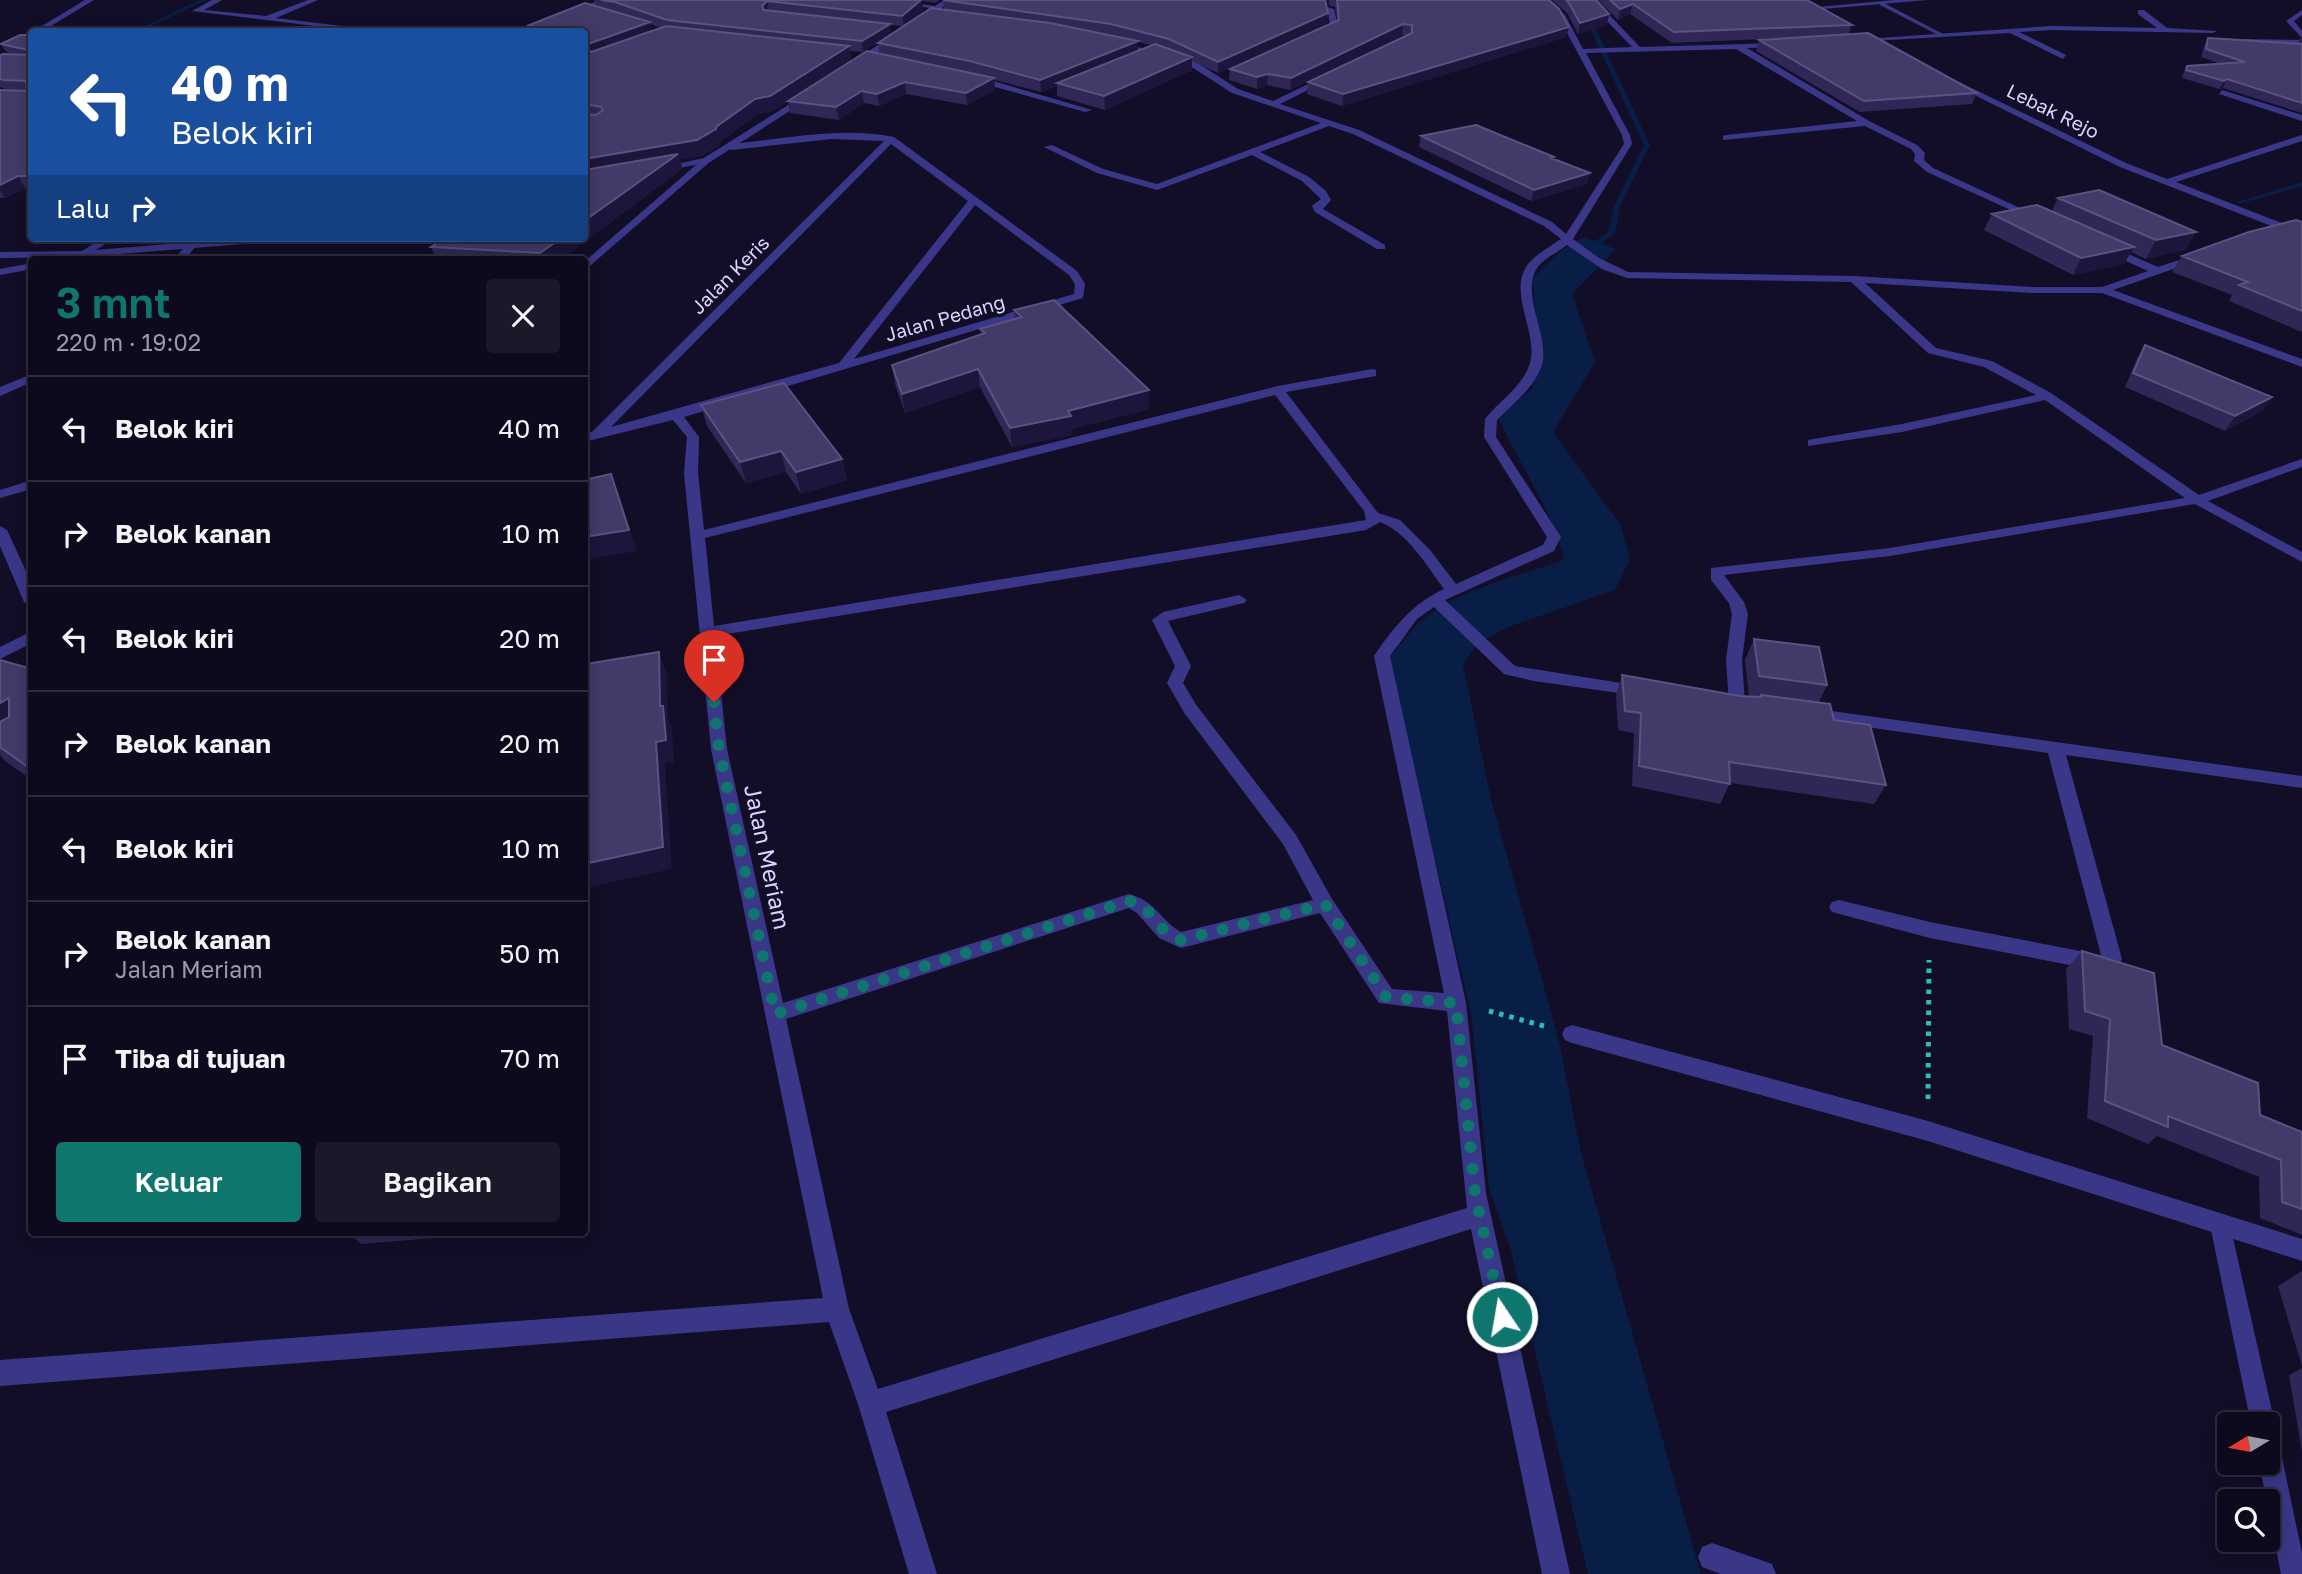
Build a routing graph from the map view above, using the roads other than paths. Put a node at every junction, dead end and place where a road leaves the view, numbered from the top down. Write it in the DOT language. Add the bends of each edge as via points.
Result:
graph roads {
  1 [pos="90,0"];
  2 [pos="218,0"];
  3 [pos="314,0"];
  4 [pos="605,0"];
  5 [pos="874,0"];
  6 [pos="949,0"];
  7 [pos="1544,0"];
  8 [pos="1591,0"];
  9 [pos="1924,0"];
  10 [pos="575,2"];
  11 [pos="1882,4"];
  12 [pos="594,5"];
  13 [pos="1330,9"];
  14 [pos="580,10"];
  15 [pos="940,12"];
  16 [pos="2141,12"];
  17 [pos="2302,12"];
  18 [pos="603,15"];
  19 [pos="1823,15"];
  20 [pos="267,19"];
  21 [pos="1847,27"];
  22 [pos="40,28"];
  23 [pos="351,28"];
  24 [pos="541,28"];
  25 [pos="884,28"];
  26 [pos="2165,30"];
  27 [pos="907,31"];
  28 [pos="2010,31"];
  29 [pos="2213,31"];
  30 [pos="1940,34"];
  31 [pos="28,35"];
  32 [pos="1308,36"];
  33 [pos="2302,36"];
  34 [pos="21,39"];
  35 [pos="1870,39"];
  36 [pos="1103,40"];
  37 [pos="1844,41"];
  38 [pos="2243,41"];
  39 [pos="2302,42"];
  40 [pos="1791,44"];
  41 [pos="1739,47"];
  42 [pos="1155,51"];
  43 [pos="1585,51"];
  44 [pos="1640,51"];
  45 [pos="1894,51"];
  46 [pos="852,56"];
  47 [pos="865,57"];
  48 [pos="2063,57"];
  49 [pos="878,60"];
  50 [pos="1134,60"];
  51 [pos="843,72"];
  52 [pos="957,75"];
  53 [pos="1228,75"];
  54 [pos="1332,75"];
  55 [pos="1942,75"];
  56 [pos="1216,80"];
  57 [pos="820,87"];
  58 [pos="2222,92"];
  59 [pos="1054,93"];
  60 [pos="1042,97"];
  61 [pos="1271,105"];
  62 [pos="1088,110"];
  63 [pos="2302,118"];
  64 [pos="1866,122"];
  65 [pos="1329,123"];
  66 [pos="1726,138"];
  67 [pos="2302,138"];
  68 [pos="891,139"];
  69 [pos="731,147"];
  70 [pos="1049,147"];
  71 [pos="1252,151"];
  72 [pos="707,160"];
  73 [pos="652,170"];
  74 [pos="2167,183"];
  75 [pos="974,200"];
  76 [pos="2044,221"];
  77 [pos="2280,227"];
  78 [pos="2268,232"];
  79 [pos="2302,235"];
  80 [pos="103,242"];
  81 [pos="236,242"];
  82 [pos="1569,242"];
  83 [pos="2094,243"];
  84 [pos="191,246"];
  85 [pos="1381,247"];
  86 [pos="82,254"];
  87 [pos="2206,254"];
  88 [pos="0,255"];
  89 [pos="75,256"];
  90 [pos="182,256"];
  91 [pos="588,264"];
  92 [pos="28,267"];
  93 [pos="2157,271"];
  94 [pos="0,272"];
  95 [pos="1854,279"];
  96 [pos="2103,290"];
  97 [pos="2302,363"];
  98 [pos="844,364"];
  99 [pos="1372,373"];
  100 [pos="28,379"];
  101 [pos="1278,390"];
  102 [pos="0,392"];
  103 [pos="2047,396"];
  104 [pos="676,415"];
  105 [pos="589,437"];
  106 [pos="1813,443"];
  107 [pos="2302,463"];
  108 [pos="28,485"];
  109 [pos="0,494"];
  110 [pos="2197,500"];
  111 [pos="1374,516"];
  112 [pos="0,530"];
  113 [pos="697,536"];
  114 [pos="2302,558"];
  115 [pos="28,593"];
  116 [pos="1443,598"];
  117 [pos="1239,600"];
  118 [pos="707,632"];
  119 [pos="28,638"];
  120 [pos="0,654"];
  121 [pos="1656,693"];
  122 [pos="1737,704"];
  123 [pos="1792,712"];
  124 [pos="2055,748"];
  125 [pos="2302,782"];
  126 [pos="1325,904"];
  127 [pos="1839,907"];
  128 [pos="1466,1005"];
  129 [pos="775,1014"];
  130 [pos="1572,1034"];
  131 [pos="1480,1215"];
  132 [pos="2220,1225"];
  133 [pos="2302,1250"];
  134 [pos="837,1309"];
  135 [pos="0,1373"];
  136 [pos="871,1404"];
  137 [pos="2260,1412"];
  138 [pos="2274,1475"];
  139 [pos="1712,1557"];
  140 [pos="923,1574"];
  141 [pos="1556,1574"];
  142 [pos="1762,1574"];
  143 [pos="2294,1574"];
  1 -- 22 [label="street"];
  2 -- 20 [label="street" via="196,11"];
  3 -- 20 [label="street"];
  4 -- 12 [label="street"];
  5 -- 15 [label="street"];
  6 -- 15 [label="street"];
  7 -- 43 [label="street"];
  8 -- 44 [label="street"];
  9 -- 19 [label="street" via="1807,6"];
  10 -- 12 [label="street"];
  11 -- 30 [label="lane"];
  12 -- 14 [label="street"];
  13 -- 32 [label="street" via="1334,26"];
  14 -- 18 [label="street"];
  14 -- 24 [label="street"];
  15 -- 27 [label="street" via="927,15"];
  16 -- 26 [label="street"];
  17 -- 33 [label="street" via="2290,21"];
  20 -- 23 [label="street"];
  21 -- 35 [label="street"];
  25 -- 27 [label="street"];
  26 -- 28 [label="street"];
  26 -- 29 [label="street"];
  27 -- 47 [label="street"];
  28 -- 30 [label="street"];
  28 -- 48 [label="street"];
  30 -- 35 [label="street"];
  31 -- 34 [label="street"];
  35 -- 37 [label="street"];
  35 -- 45 [label="street"];
  36 -- 42 [label="street"];
  38 -- 39 [label="street"];
  40 -- 41 [label="street"];
  41 -- 44 [label="street"];
  41 -- 64 [label="street"];
  42 -- 50 [label="street"];
  42 -- 56 [label="street" via="1191,62"];
  43 -- 44 [label="street"];
  43 -- 82 [label="street" via="1628,144"];
  46 -- 47 [label="street"];
  47 -- 49 [label="street"];
  47 -- 51 [label="street"];
  52 -- 60 [label="street"];
  53 -- 56 [label="street"];
  54 -- 61 [label="street"];
  55 -- 74 [label="street, Lebak Rejo"];
  56 -- 61 [label="street"];
  57 -- 69 [label="street"];
  58 -- 63 [label="street"];
  59 -- 60 [label="street"];
  60 -- 62 [label="street"];
  61 -- 65 [label="street"];
  64 -- 66 [label="street"];
  64 -- 76 [label="street" via="1917,149 1919,161 1930,170"];
  65 -- 71 [label="street"];
  65 -- 82 [label="street" via="1489,194 1548,224"];
  67 -- 74 [label="street"];
  68 -- 69 [label="street" via="852,136"];
  68 -- 75 [label="street, Jalan Pedang"];
  68 -- 105 [label="street, Jalan Keris"];
  69 -- 72 [label="street"];
  70 -- 71 [label="street" via="1100,171 1157,187"];
  71 -- 85 [label="street" via="1324,192 1326,200 1318,210"];
  72 -- 73 [label="street"];
  72 -- 91 [label="street"];
  74 -- 77 [label="street, Lebak Rejo"];
  75 -- 98 [label="street"];
  75 -- 98 [label="street, Jalan Pedang" via="1073,272 1080,284 1079,296"];
  77 -- 78 [label="street"];
  77 -- 79 [label="street, Lebak Rejo"];
  80 -- 86 [label="street"];
  81 -- 84 [label="street"];
  82 -- 95 [label="street" via="1617,272 1644,276"];
  82 -- 116 [label="street" via="1534,264 1527,276 1538,348 1536,364 1527,383 1488,426 1490,437 1554,537 1552,544"];
  83 -- 93 [label="street"];
  84 -- 86 [label="street"];
  84 -- 90 [label="street"];
  86 -- 88 [label="street"];
  86 -- 89 [label="lane"];
  87 -- 93 [label="street"];
  92 -- 94 [label="lane"];
  93 -- 96 [label="street"];
  95 -- 96 [label="street"];
  95 -- 103 [label="street" via="1932,351 1988,364"];
  96 -- 97 [label="street"];
  98 -- 104 [label="street, Jalan Pedang"];
  99 -- 101 [label="street"];
  100 -- 102 [label="street"];
  101 -- 111 [label="street"];
  101 -- 113 [label="street"];
  103 -- 106 [label="street"];
  103 -- 110 [label="street"];
  104 -- 105 [label="street, Jalan Pedang"];
  104 -- 113 [label="street, Jalan Meriam" via="693,438"];
  107 -- 110 [label="street"];
  108 -- 109 [label="street"];
  110 -- 114 [label="street"];
  110 -- 122 [label="street" via="1890,552 1716,571 1740,614 1734,660"];
  111 -- 116 [label="street" via="1395,523 1425,553"];
  111 -- 118 [label="street" via="1366,526"];
  112 -- 115 [label="street"];
  113 -- 118 [label="street, Jalan Meriam"];
  116 -- 121 [label="street" via="1505,667 1520,674"];
  116 -- 128 [label="street" via="1412,616 1382,656"];
  117 -- 126 [label="street" via="1160,620 1183,666 1175,685 1290,840"];
  118 -- 129 [label="street, Jalan Meriam" via="719,749"];
  119 -- 120 [label="street"];
  123 -- 124 [label="street"];
  124 -- 125 [label="street"];
  124 -- 127 [label="street" via="2112,959 2101,963"];
  126 -- 128 [label="street" via="1386,997"];
  126 -- 129 [label="street" via="1181,940 1169,937 1140,903 1123,901"];
  128 -- 131 [label="street"];
  129 -- 134 [label="street, Jalan Meriam"];
  130 -- 132 [label="street" via="1928,1131"];
  131 -- 136 [label="street"];
  131 -- 141 [label="street"];
  132 -- 133 [label="street"];
  132 -- 137 [label="lane"];
  134 -- 135 [label="street"];
  134 -- 136 [label="street, Jalan Meriam"];
  136 -- 140 [label="street, Jalan Meriam"];
  138 -- 143 [label="lane"];
  139 -- 142 [label="street"];
}
